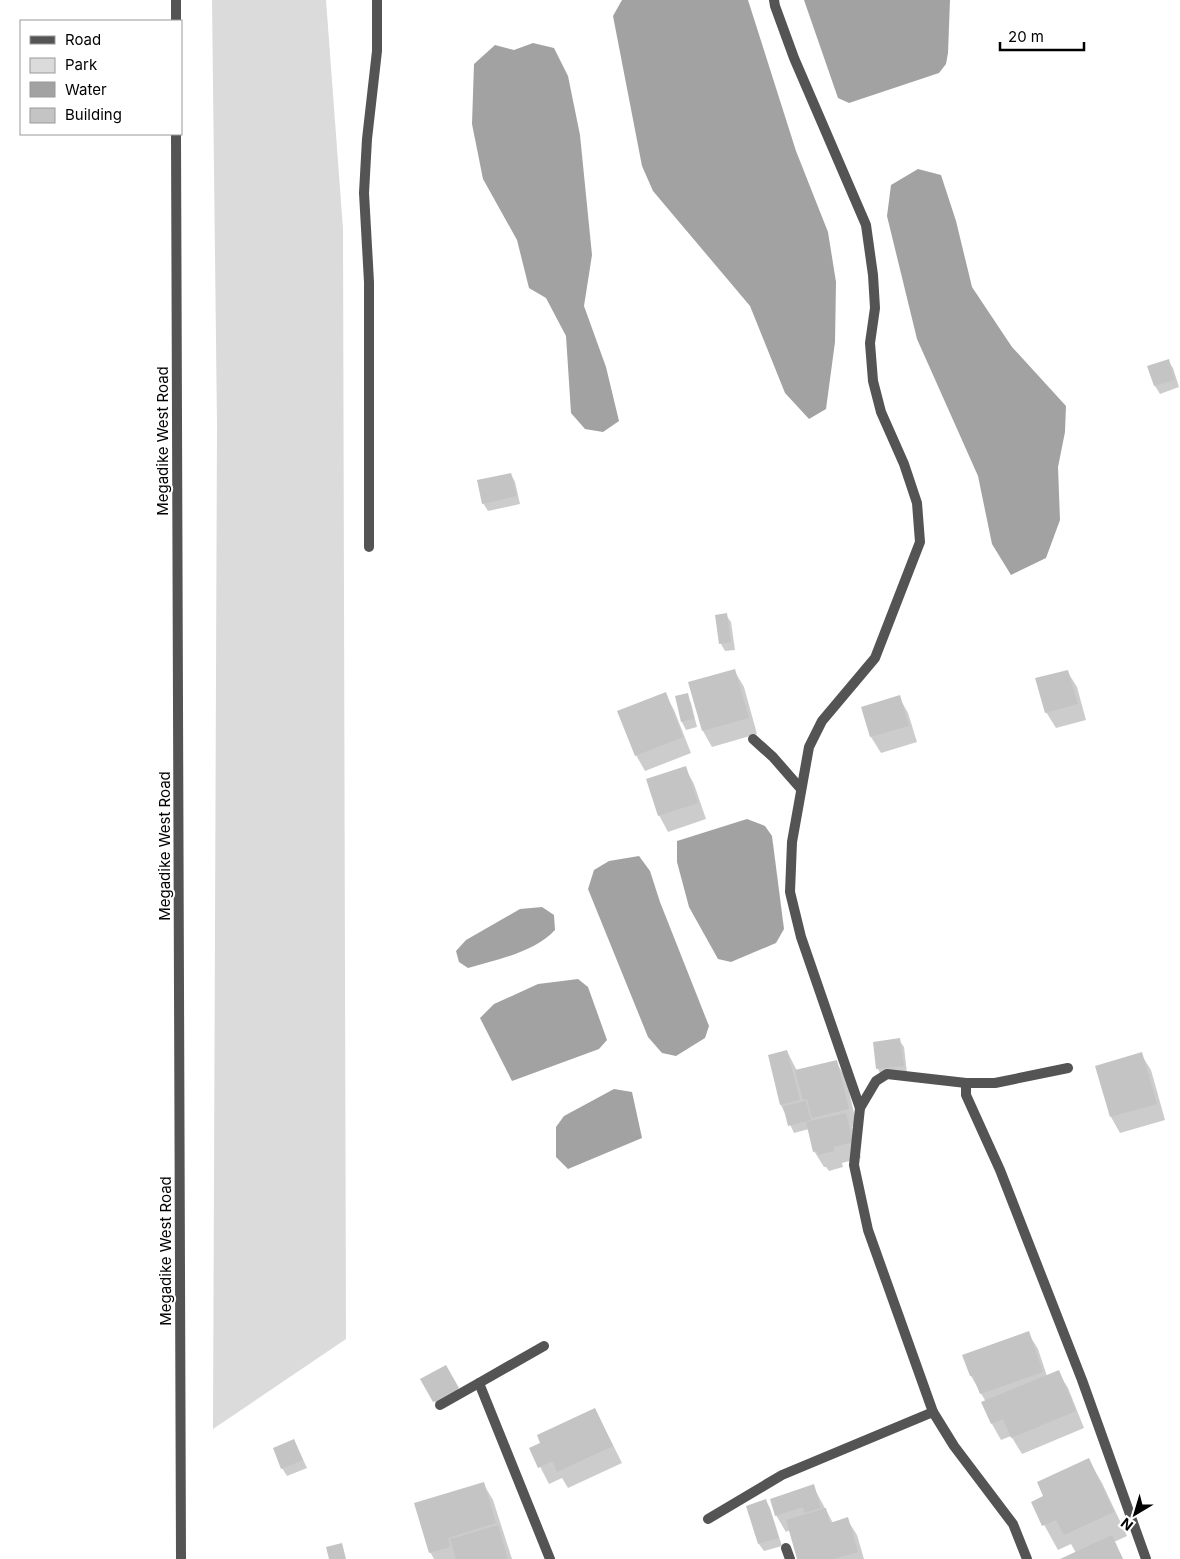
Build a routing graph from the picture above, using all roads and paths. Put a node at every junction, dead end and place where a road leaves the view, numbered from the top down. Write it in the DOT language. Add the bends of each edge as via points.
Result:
graph roads {
  1 [pos="176,0"];
  2 [pos="377,0"];
  3 [pos="774,0"];
  4 [pos="176,20"];
  5 [pos="176,135"];
  6 [pos="369,546"];
  7 [pos="754,739"];
  8 [pos="801,789"];
  9 [pos="1068,1068"];
  10 [pos="966,1083"];
  11 [pos="860,1108"];
  12 [pos="544,1346"];
  13 [pos="479,1383"];
  14 [pos="440,1405"];
  15 [pos="933,1412"];
  16 [pos="708,1519"];
  17 [pos="786,1548"];
  18 [pos="181,1559"];
  19 [pos="550,1559"];
  20 [pos="790,1559"];
  21 [pos="1027,1559"];
  22 [pos="1146,1559"];
  1 -- 4 [label="street"];
  2 -- 6 [label="street" via="377,51 364,193 369,282"];
  3 -- 8 [label="street" via="794,58 866,225 875,308 870,343 873,381 881,412 917,503 920,542 875,658 822,720 809,746"];
  5 -- 18 [label="street, Megadike West Road"];
  7 -- 8 [label="street"];
  8 -- 11 [label="street" via="792,842 790,892 801,937"];
  9 -- 10 [label="street" via="996,1083"];
  10 -- 11 [label="street" via="887,1074 876,1081"];
  10 -- 22 [label="street" via="966,1095 1000,1170 1082,1380"];
  11 -- 15 [label="street" via="854,1165 868,1230"];
  12 -- 13 [label="street"];
  13 -- 14 [label="street"];
  13 -- 19 [label="street"];
  15 -- 16 [label="street" via="782,1475"];
  15 -- 21 [label="street" via="954,1446 1013,1524"];
  17 -- 20 [label="street"];
}
